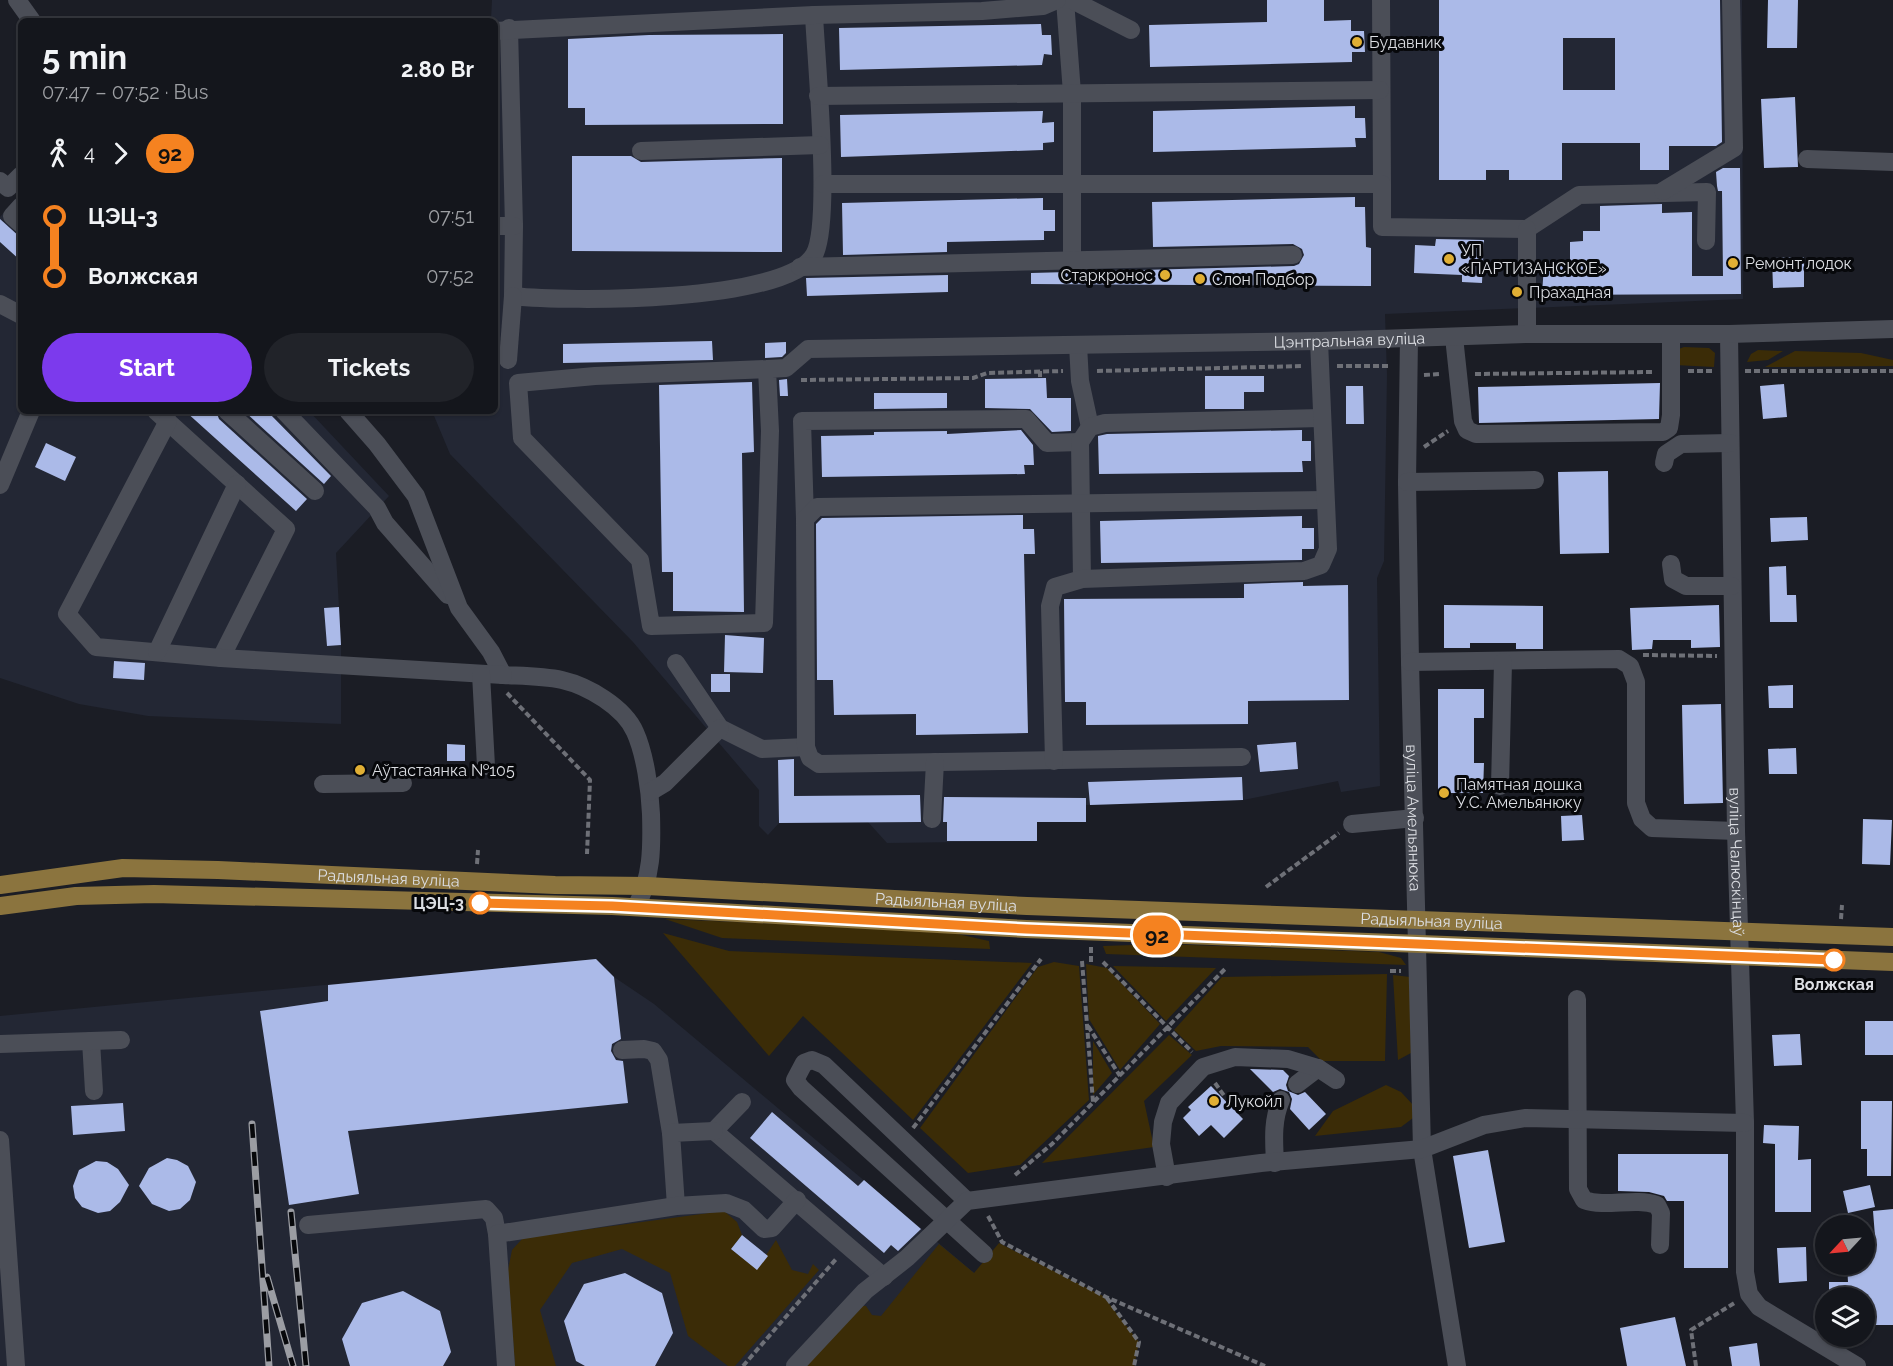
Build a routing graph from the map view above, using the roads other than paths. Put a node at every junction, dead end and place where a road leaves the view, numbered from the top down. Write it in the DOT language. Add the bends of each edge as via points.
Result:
graph roads {
  1 [pos="17,0"];
  2 [pos="1057,0"];
  3 [pos="1065,0"];
  4 [pos="1072,0"];
  5 [pos="1382,0"];
  6 [pos="1731,0"];
  7 [pos="814,15"];
  8 [pos="30,18"];
  9 [pos="502,29"];
  10 [pos="1131,30"];
  11 [pos="1380,90"];
  12 [pos="1072,93"];
  13 [pos="818,96"];
  14 [pos="820,145"];
  15 [pos="641,151"];
  16 [pos="1807,159"];
  17 [pos="1893,162"];
  18 [pos="18,178"];
  19 [pos="0,181"];
  20 [pos="1072,182"];
  21 [pos="823,184"];
  22 [pos="1382,184"];
  23 [pos="1660,193"];
  24 [pos="18,209"];
  25 [pos="18,221"];
  26 [pos="498,226"];
  27 [pos="514,226"];
  28 [pos="1527,229"];
  29 [pos="1706,241"];
  30 [pos="1293,255"];
  31 [pos="1072,261"];
  32 [pos="800,267"];
  33 [pos="513,296"];
  34 [pos="0,304"];
  35 [pos="18,313"];
  36 [pos="1893,329"];
  37 [pos="1527,334"];
  38 [pos="1671,334"];
  39 [pos="1729,334"];
  40 [pos="1454,337"];
  41 [pos="1409,338"];
  42 [pos="1319,341"];
  43 [pos="1078,345"];
  44 [pos="508,360"];
  45 [pos="767,369"];
  46 [pos="30,414"];
  47 [pos="230,414"];
  48 [pos="287,414"];
  49 [pos="351,414"];
  50 [pos="162,416"];
  51 [pos="1321,418"];
  52 [pos="1085,435"];
  53 [pos="1730,443"];
  54 [pos="1664,463"];
  55 [pos="1535,480"];
  56 [pos="1407,482"];
  57 [pos="237,484"];
  58 [pos="0,485"];
  59 [pos="315,491"];
  60 [pos="1325,500"];
  61 [pos="1080,504"];
  62 [pos="805,519"];
  63 [pos="1671,564"];
  64 [pos="1082,579"];
  65 [pos="1732,586"];
  66 [pos="459,608"];
  67 [pos="157,652"];
  68 [pos="221,658"];
  69 [pos="1410,662"];
  70 [pos="1503,662"];
  71 [pos="676,663"];
  72 [pos="502,675"];
  73 [pos="482,682"];
  74 [pos="720,728"];
  75 [pos="806,747"];
  76 [pos="1242,757"];
  77 [pos="1054,761"];
  78 [pos="934,762"];
  79 [pos="486,766"];
  80 [pos="403,783"];
  81 [pos="323,784"];
  82 [pos="1500,786"];
  83 [pos="650,792"];
  84 [pos="1415,818"];
  85 [pos="933,819"];
  86 [pos="1352,824"];
  87 [pos="1736,831"];
  88 [pos="0,885"];
  89 [pos="647,886"];
  90 [pos="0,906"];
  91 [pos="636,907"];
  92 [pos="1418,921"];
  93 [pos="1738,931"];
  94 [pos="1893,937"];
  95 [pos="1419,945"];
  96 [pos="1739,957"];
  97 [pos="1893,963"];
  98 [pos="1577,999"];
  99 [pos="121,1040"];
  100 [pos="91,1041"];
  101 [pos="0,1044"];
  102 [pos="622,1050"];
  103 [pos="1318,1068"];
  104 [pos="1335,1080"];
  105 [pos="1297,1084"];
  106 [pos="94,1091"];
  107 [pos="1281,1100"];
  108 [pos="742,1102"];
  109 [pos="1578,1121"];
  110 [pos="1745,1123"];
  111 [pos="714,1131"];
  112 [pos="671,1133"];
  113 [pos="0,1140"];
  114 [pos="1422,1149"];
  115 [pos="1275,1163"];
  116 [pos="1167,1177"];
  117 [pos="797,1200"];
  118 [pos="973,1201"];
  119 [pos="676,1206"];
  120 [pos="945,1219"];
  121 [pos="308,1226"];
  122 [pos="497,1234"];
  123 [pos="1660,1245"];
  124 [pos="984,1254"];
  125 [pos="884,1277"];
  126 [pos="16,1366"];
  127 [pos="506,1366"];
  128 [pos="795,1366"];
  129 [pos="1456,1366"];
  130 [pos="1857,1366"];
  1 -- 8 [label="street"];
  2 -- 7 [label="street" via="1043,6 982,11"];
  3 -- 12 [label="street"];
  4 -- 10 [label="street"];
  5 -- 11 [label="street"];
  6 -- 23 [label="street" via="1734,148"];
  7 -- 9 [label="street"];
  7 -- 13 [label="street"];
  9 -- 27 [label="street"];
  11 -- 12 [label="street"];
  11 -- 22 [label="street"];
  12 -- 13 [label="street"];
  12 -- 20 [label="street"];
  13 -- 14 [label="street"];
  14 -- 15 [label="street"];
  14 -- 21 [label="street"];
  16 -- 17 [label="street"];
  18 -- 19 [label="street" via="8,188"];
  20 -- 21 [label="street"];
  20 -- 22 [label="street"];
  20 -- 31 [label="street"];
  21 -- 32 [label="street" via="819,240 814,256"];
  22 -- 28 [label="street" via="1382,228"];
  23 -- 28 [label="street" via="1579,195"];
  23 -- 29 [label="street" via="1707,192"];
  24 -- 25 [label="street" via="12,216"];
  26 -- 27 [label="street"];
  27 -- 33 [label="street"];
  28 -- 37 [label="street"];
  30 -- 31 [label="street"];
  31 -- 32 [label="street"];
  32 -- 33 [label="street" via="744,288 673,297"];
  33 -- 44 [label="street"];
  34 -- 35 [label="street"];
  36 -- 39 [label="street, Цэнтральная вуліца"];
  37 -- 38 [label="street, Цэнтральная вуліца"];
  37 -- 40 [label="street, Цэнтральная вуліца"];
  38 -- 39 [label="street, Цэнтральная вуліца"];
  38 -- 40 [label="street" via="1671,415 1669,429 1663,432 1476,434 1467,430"];
  39 -- 53 [label="street, вуліца Чалюскінцаў"];
  40 -- 41 [label="street, Цэнтральная вуліца"];
  41 -- 42 [label="street, Цэнтральная вуліца"];
  41 -- 56 [label="street, вуліца Амельянюка"];
  42 -- 43 [label="street, Цэнтральная вуліца"];
  42 -- 51 [label="street"];
  43 -- 45 [label="street, Цэнтральная вуліца" via="808,349 786,368"];
  43 -- 52 [label="street"];
  45 -- 45 [label="street" via="518,383 522,438 640,560 651,626 764,622 770,431"];
  46 -- 58 [label="street"];
  47 -- 59 [label="street"];
  48 -- 66 [label="street" via="377,508 385,523"];
  49 -- 66 [label="street" via="416,496"];
  50 -- 57 [label="street"];
  50 -- 67 [label="street" via="67,614 96,647"];
  51 -- 52 [label="street" via="1105,423"];
  51 -- 60 [label="street"];
  52 -- 61 [label="street"];
  52 -- 62 [label="street" via="1047,443 1026,419 802,421"];
  53 -- 54 [label="street" via="1681,444 1666,454"];
  53 -- 65 [label="street, вуліца Чалюскінцаў"];
  55 -- 56 [label="street"];
  56 -- 69 [label="street, вуліца Амельянюка"];
  57 -- 67 [label="street"];
  57 -- 68 [label="street" via="286,529"];
  60 -- 61 [label="street"];
  60 -- 64 [label="street" via="1328,549 1322,565 1304,571"];
  61 -- 62 [label="street" via="817,507"];
  61 -- 64 [label="street"];
  62 -- 75 [label="street"];
  63 -- 65 [label="street" via="1673,579 1686,586"];
  64 -- 77 [label="street" via="1055,587 1050,606"];
  65 -- 87 [label="street, вуліца Чалюскінцаў"];
  66 -- 72 [label="street" via="491,652"];
  67 -- 68 [label="street"];
  68 -- 73 [label="street"];
  69 -- 70 [label="street"];
  69 -- 84 [label="street, вуліца Амельянюка"];
  70 -- 82 [label="street"];
  70 -- 87 [label="street" via="1619,659 1630,666 1636,682 1636,803 1642,819 1652,828"];
  71 -- 74 [label="street"];
  72 -- 73 [label="street"];
  72 -- 83 [label="street" via="563,680 618,709 635,732"];
  73 -- 79 [label="street"];
  74 -- 75 [label="street" via="762,749"];
  74 -- 83 [label="street" via="665,783"];
  75 -- 78 [label="street" via="810,758 819,764"];
  76 -- 77 [label="street"];
  77 -- 78 [label="street"];
  78 -- 85 [label="street"];
  80 -- 81 [label="street"];
  83 -- 89 [label="street" via="652,840"];
  84 -- 86 [label="street"];
  84 -- 92 [label="street, вуліца Амельянюка"];
  87 -- 93 [label="street, вуліца Чалюскінцаў"];
  88 -- 89 [label="main road, Радыяльная вуліца" via="123,868"];
  89 -- 91 [label="street"];
  89 -- 92 [label="main road, Радыяльная вуліца"];
  90 -- 91 [label="main road, Радыяльная вуліца" via="76,896 154,894"];
  91 -- 95 [label="main road, Радыяльная вуліца" via="1026,929"];
  92 -- 93 [label="main road, Радыяльная вуліца"];
  92 -- 95 [label="street, вуліца Амельянюка"];
  93 -- 94 [label="main road, Радыяльная вуліца"];
  93 -- 96 [label="street, вуліца Чалюскінцаў"];
  95 -- 96 [label="main road, Радыяльная вуліца"];
  95 -- 114 [label="street, вуліца Амельянюка"];
  96 -- 97 [label="main road, Радыяльная вуліца"];
  96 -- 110 [label="street, вуліца Чалюскінцаў"];
  98 -- 109 [label="street"];
  99 -- 100 [label="street"];
  100 -- 101 [label="street"];
  100 -- 106 [label="street"];
  102 -- 112 [label="street" via="644,1048 653,1051 659,1060"];
  103 -- 104 [label="street"];
  103 -- 105 [label="street"];
  103 -- 116 [label="street" via="1288,1059 1258,1057 1235,1057 1203,1066 1169,1103 1161,1144"];
  107 -- 115 [label="street" via="1275,1113"];
  108 -- 111 [label="street"];
  109 -- 110 [label="street"];
  109 -- 114 [label="street" via="1535,1118 1485,1125"];
  109 -- 123 [label="street" via="1578,1189 1584,1200 1594,1204 1647,1201 1657,1205 1661,1213"];
  110 -- 130 [label="street, вуліца Чалюскінцаў" via="1745,1272 1749,1294 1759,1307"];
  111 -- 112 [label="street"];
  111 -- 117 [label="street"];
  112 -- 119 [label="street"];
  113 -- 126 [label="street"];
  114 -- 115 [label="street"];
  114 -- 129 [label="street, вуліца Амельянюка"];
  115 -- 116 [label="street"];
  116 -- 118 [label="street"];
  117 -- 119 [label="street" via="772,1228 764,1229 733,1204"];
  117 -- 125 [label="street"];
  118 -- 120 [label="street"];
  118 -- 120 [label="street" via="824,1065 812,1060 804,1063 795,1080 801,1088"];
  119 -- 122 [label="street"];
  120 -- 124 [label="street"];
  120 -- 125 [label="street"];
  121 -- 122 [label="street" via="486,1209 494,1218"];
  122 -- 127 [label="street"];
  125 -- 128 [label="street" via="865,1291"];
}
